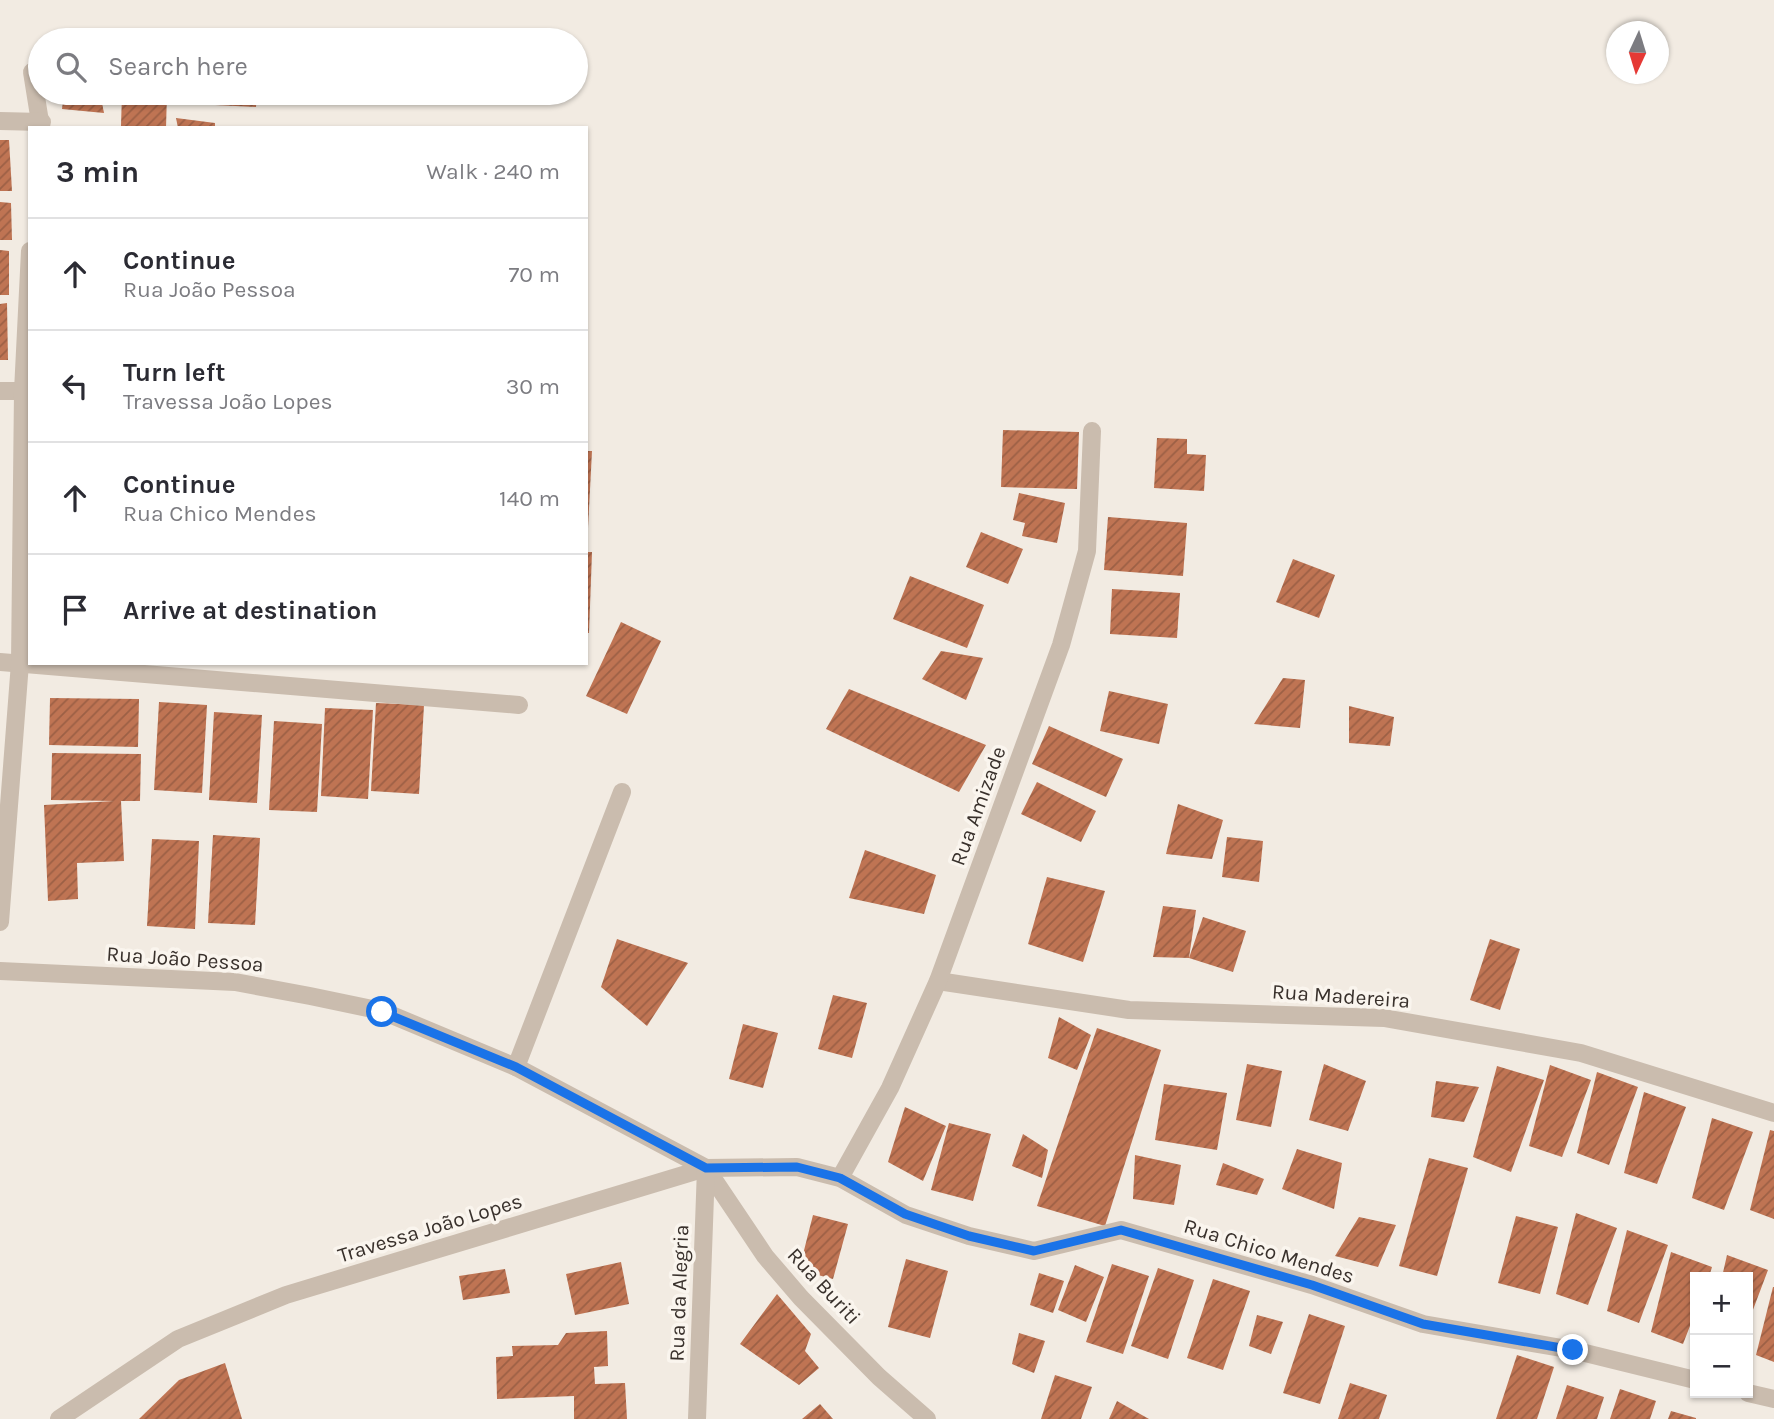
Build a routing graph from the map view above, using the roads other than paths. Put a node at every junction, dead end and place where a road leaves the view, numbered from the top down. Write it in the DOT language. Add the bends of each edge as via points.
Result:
graph roads {
  1 [pos="38,105"];
  2 [pos="0,121"];
  3 [pos="42,125"];
  4 [pos="28,321"];
  5 [pos="0,391"];
  6 [pos="26,391"];
  7 [pos="1092,431"];
  8 [pos="0,662"];
  9 [pos="20,663"];
  10 [pos="28,664"];
  11 [pos="44,665"];
  12 [pos="519,705"];
  13 [pos="622,792"];
  14 [pos="0,922"];
  15 [pos="0,971"];
  16 [pos="938,981"];
  17 [pos="516,1067"];
  18 [pos="1774,1113"];
  19 [pos="706,1168"];
  20 [pos="840,1178"];
  21 [pos="1690,1379"];
  22 [pos="1753,1394"];
  23 [pos="1774,1399"];
  24 [pos="59,1419"];
  25 [pos="697,1419"];
  26 [pos="927,1419"];
  1 -- 3 [label="street"];
  2 -- 3 [label="street"];
  4 -- 6 [label="street"];
  5 -- 6 [label="street"];
  6 -- 9 [label="street"];
  7 -- 16 [label="street, Rua Amizade" via="1087,551 1069,618"];
  8 -- 9 [label="street"];
  9 -- 10 [label="street"];
  9 -- 14 [label="street"];
  11 -- 12 [label="street"];
  13 -- 17 [label="street"];
  15 -- 17 [label="street, Rua João Pessoa" via="235,982 382,1012"];
  16 -- 18 [label="street, Rua Madereira" via="1129,1010 1384,1018 1581,1053"];
  16 -- 20 [label="street, Rua Amizade" via="890,1088"];
  17 -- 19 [label="street, Rua João Pessoa"];
  19 -- 20 [label="street, Travessa João Lopes" via="797,1167"];
  19 -- 24 [label="street, Travessa João Lopes" via="286,1294 178,1339"];
  19 -- 25 [label="street, Rua da Alegria"];
  19 -- 26 [label="street, Rua Buriti" via="765,1256 801,1298"];
  20 -- 21 [label="street, Rua Chico Mendes" via="905,1214 969,1236 1034,1251 1121,1230 1312,1285 1423,1324 1573,1350"];
  22 -- 23 [label="street"];
}
